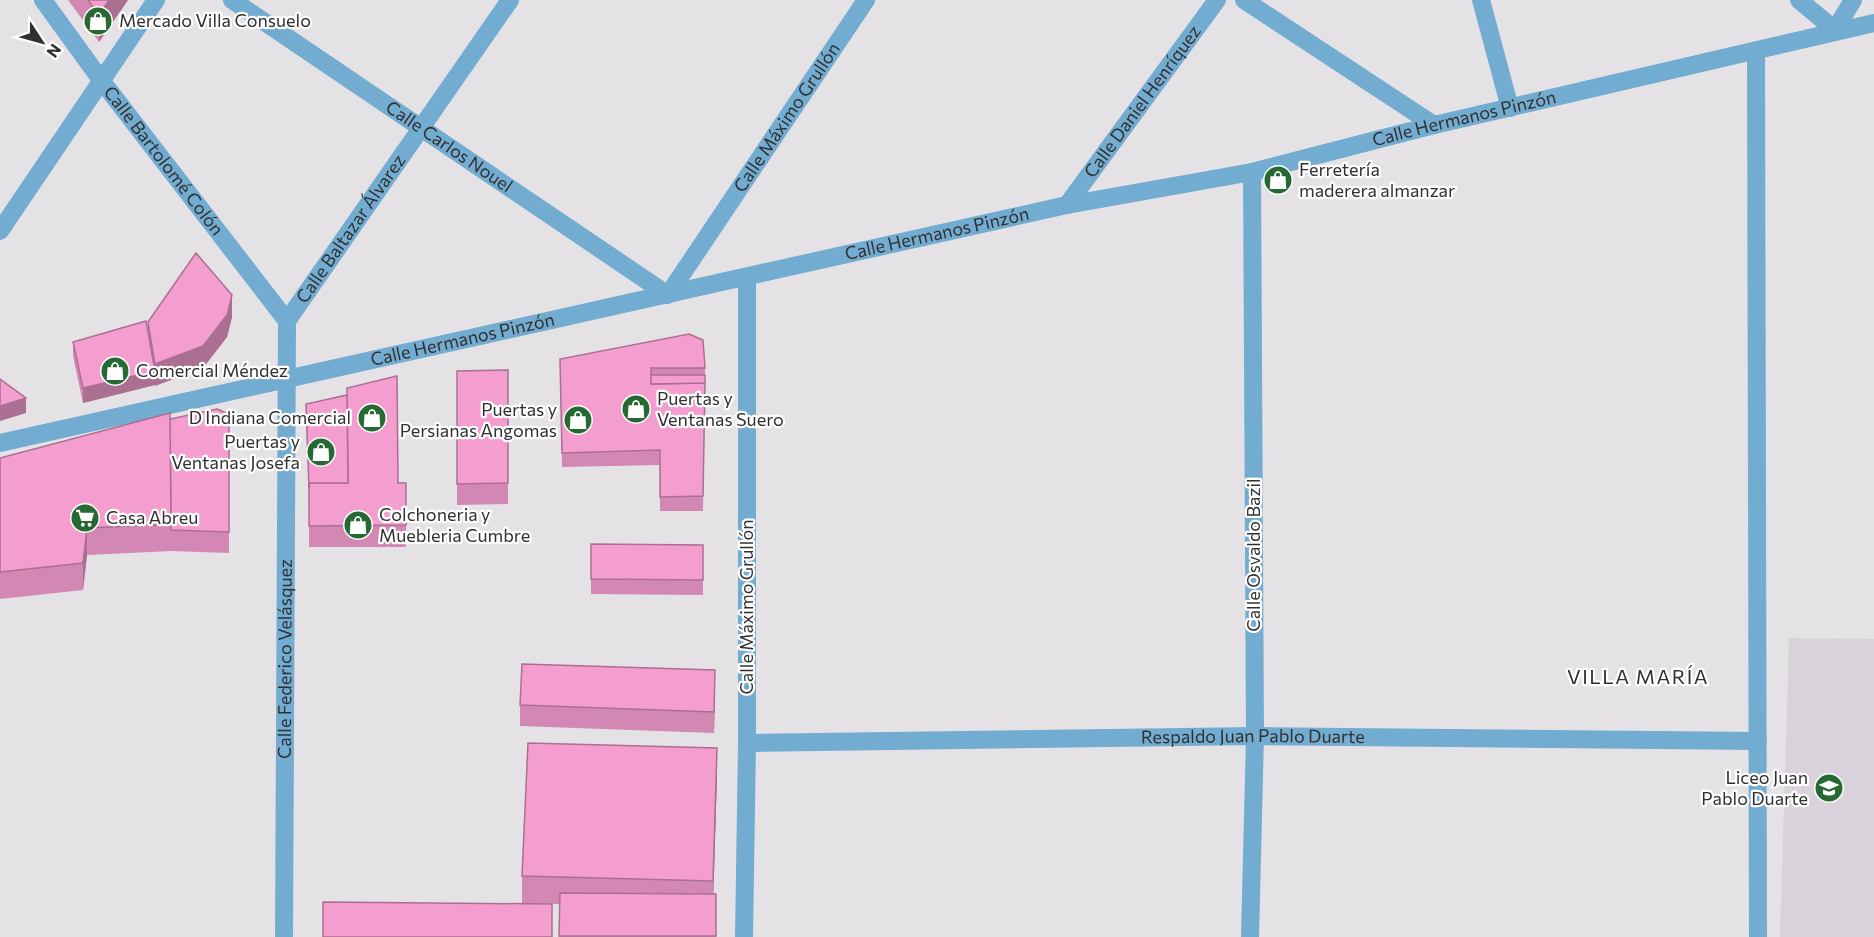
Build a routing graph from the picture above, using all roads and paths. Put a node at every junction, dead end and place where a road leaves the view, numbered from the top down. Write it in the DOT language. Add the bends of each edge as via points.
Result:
graph roads {
  1 [pos="43,0"];
  2 [pos="156,0"];
  3 [pos="232,0"];
  4 [pos="510,0"];
  5 [pos="866,0"];
  6 [pos="1216,0"];
  7 [pos="1244,0"];
  8 [pos="1481,0"];
  9 [pos="1799,0"];
  10 [pos="1853,0"];
  11 [pos="1874,23"];
  12 [pos="1835,30"];
  13 [pos="1756,52"];
  14 [pos="101,80"];
  15 [pos="1510,108"];
  16 [pos="1434,125"];
  17 [pos="422,126"];
  18 [pos="1252,172"];
  19 [pos="1067,205"];
  20 [pos="0,231"];
  21 [pos="747,277"];
  22 [pos="668,295"];
  23 [pos="287,321"];
  24 [pos="286,381"];
  25 [pos="0,443"];
  26 [pos="1255,736"];
  27 [pos="1758,741"];
  28 [pos="747,743"];
  29 [pos="284,937"];
  30 [pos="744,937"];
  31 [pos="1250,937"];
  32 [pos="1758,937"];
  1 -- 14 [label="street, Calle Bartolomé Colón"];
  2 -- 14 [label="street"];
  3 -- 17 [label="street, Calle Carlos Nouel"];
  4 -- 17 [label="street, Calle Baltazar Álvarez"];
  5 -- 22 [label="street, Calle Máximo Grullón"];
  6 -- 19 [label="street, Calle Daniel Henríquez"];
  7 -- 16 [label="street"];
  8 -- 15 [label="street"];
  9 -- 12 [label="street"];
  10 -- 12 [label="street"];
  11 -- 12 [label="street, Calle Hermanos Pinzón"];
  12 -- 13 [label="street, Calle Hermanos Pinzón"];
  13 -- 15 [label="street, Calle Hermanos Pinzón"];
  13 -- 27 [label="street"];
  14 -- 20 [label="street"];
  14 -- 23 [label="street, Calle Bartolomé Colón"];
  15 -- 16 [label="street, Calle Hermanos Pinzón"];
  16 -- 18 [label="street, Calle Hermanos Pinzón"];
  17 -- 22 [label="street, Calle Carlos Nouel"];
  17 -- 23 [label="street, Calle Baltazar Álvarez"];
  18 -- 19 [label="street, Calle Hermanos Pinzón"];
  18 -- 26 [label="street, Calle Osvaldo Bazil"];
  19 -- 21 [label="street, Calle Hermanos Pinzón"];
  21 -- 22 [label="street, Calle Hermanos Pinzón"];
  21 -- 28 [label="street, Calle Máximo Grullón"];
  22 -- 24 [label="street, Calle Hermanos Pinzón"];
  23 -- 24 [label="street, Calle Baltazar Álvarez"];
  24 -- 25 [label="street, Calle Hermanos Pinzón"];
  24 -- 29 [label="street, Calle Federico Velásquez"];
  26 -- 27 [label="street, Respaldo Juan Pablo Duarte"];
  26 -- 28 [label="street, Respaldo Juan Pablo Duarte"];
  26 -- 31 [label="street, Calle Osvaldo Bazil"];
  27 -- 32 [label="street"];
  28 -- 30 [label="street, Calle Máximo Grullón"];
}
